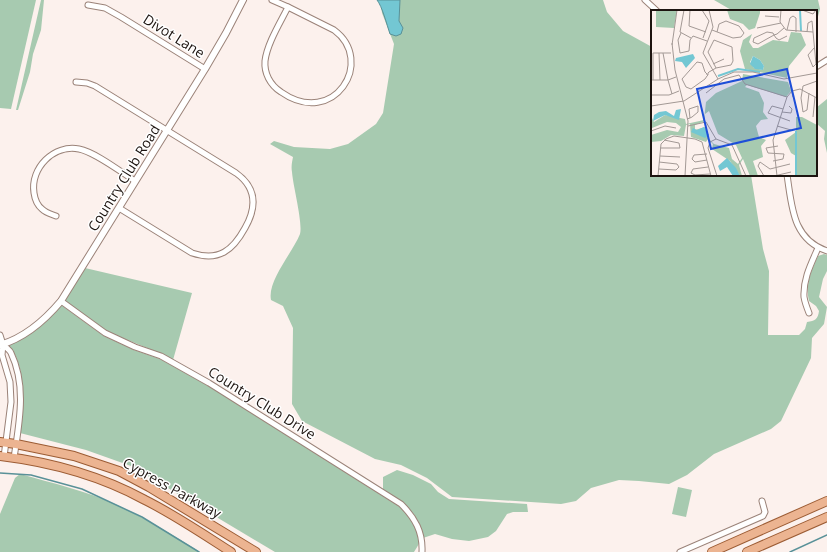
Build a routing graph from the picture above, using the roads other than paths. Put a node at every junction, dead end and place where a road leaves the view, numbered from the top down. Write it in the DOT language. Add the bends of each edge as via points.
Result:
graph roads {
  1 [pos="243,0"];
  2 [pos="272,0"];
  3 [pos="645,0"];
  4 [pos="88,5"];
  5 [pos="288,7"];
  6 [pos="656,10"];
  7 [pos="827,60"];
  8 [pos="817,66"];
  9 [pos="204,69"];
  10 [pos="76,82"];
  11 [pos="167,130"];
  12 [pos="787,176"];
  13 [pos="135,181"];
  14 [pos="119,208"];
  15 [pos="56,216"];
  16 [pos="818,248"];
  17 [pos="827,251"];
  18 [pos="61,301"];
  19 [pos="809,313"];
  20 [pos="0,335"];
  21 [pos="2,344"];
  22 [pos="3,442"];
  23 [pos="16,444"];
  24 [pos="2,457"];
  25 [pos="14,458"];
  26 [pos="827,501"];
  27 [pos="762,502"];
  28 [pos="827,517"];
  29 [pos="231,552"];
  30 [pos="256,552"];
  31 [pos="422,552"];
  32 [pos="680,552"];
  33 [pos="712,552"];
  34 [pos="747,552"];
  1 -- 9 [label="street, Country Club Road"];
  2 -- 5 [label="street"];
  3 -- 6 [label="street"];
  4 -- 9 [label="street, Divot Lane" via="105,8 120,16"];
  5 -- 5 [label="street" via="334,30 347,44 351,65 349,76 340,90 326,100 309,104 297,101 280,92 268,78 266,56"];
  7 -- 8 [label="street"];
  9 -- 11 [label="street, Country Club Road"];
  10 -- 11 [label="street" via="95,86"];
  11 -- 13 [label="street, Country Club Road"];
  11 -- 14 [label="street" via="236,173 247,184 253,197 253,208 241,235 224,253 199,255"];
  12 -- 16 [label="street" via="796,222 800,231"];
  13 -- 14 [label="street, Country Club Road"];
  13 -- 15 [label="street" via="88,152 73,148 59,151 41,165 34,188 38,206"];
  14 -- 18 [label="street, Country Club Road"];
  16 -- 17 [label="street"];
  16 -- 19 [label="street" via="806,279 804,298"];
  18 -- 21 [label="street, Country Club Road" via="37,324 17,338"];
  18 -- 31 [label="street, Country Club Drive" via="105,333 161,356 209,383 401,504 411,514 420,530"];
  20 -- 21 [label="street"];
  21 -- 22 [label="street" via="2,355 10,382 11,402"];
  21 -- 23 [label="street" via="11,352 20,385"];
  22 -- 23 [label="main road, Cypress Parkway"];
  22 -- 24 [label="street"];
  23 -- 25 [label="street"];
  23 -- 30 [label="main road, Cypress Parkway" via="74,456 119,471"];
  24 -- 25 [label="main road, Cypress Parkway"];
  25 -- 29 [label="main road, Cypress Parkway" via="48,464 115,486 145,499"];
  26 -- 33 [label="main road"];
  27 -- 32 [label="street" via="765,512 763,516"];
  28 -- 34 [label="main road"];
}
